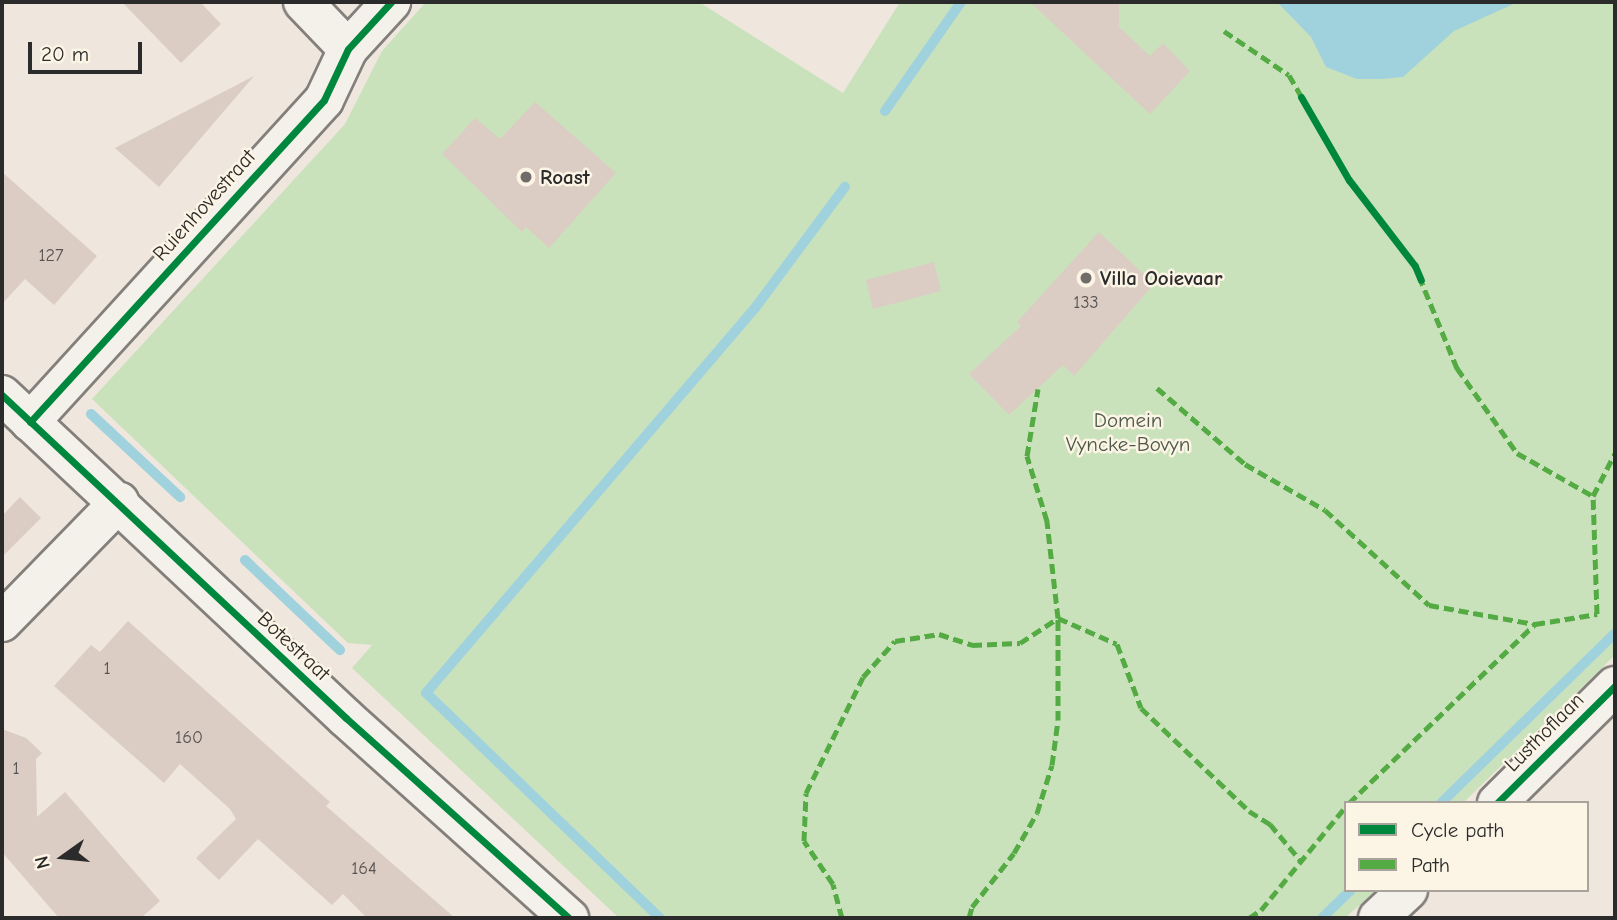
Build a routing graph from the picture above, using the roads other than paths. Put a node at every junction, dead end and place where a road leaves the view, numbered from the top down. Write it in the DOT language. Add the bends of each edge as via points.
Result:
graph roads {
  1 [pos="303,2"];
  2 [pos="391,2"];
  3 [pos="348,49"];
  4 [pos="2,394"];
  5 [pos="30,422"];
  6 [pos="118,502"];
  7 [pos="2,622"];
  8 [pos="1615,686"];
  9 [pos="1499,801"];
  10 [pos="1406,892"];
  11 [pos="569,918"];
  12 [pos="1378,918"];
  1 -- 3 [label="street"];
  2 -- 3 [label="street, Ruienhovestraat"];
  3 -- 5 [label="street, Ruienhovestraat" via="324,100"];
  4 -- 5 [label="street, Botestraat"];
  5 -- 6 [label="street, Botestraat"];
  6 -- 7 [label="street"];
  6 -- 11 [label="street, Botestraat" via="346,718"];
  8 -- 9 [label="street, Lusthoflaan"];
  10 -- 12 [label="street"];
}
